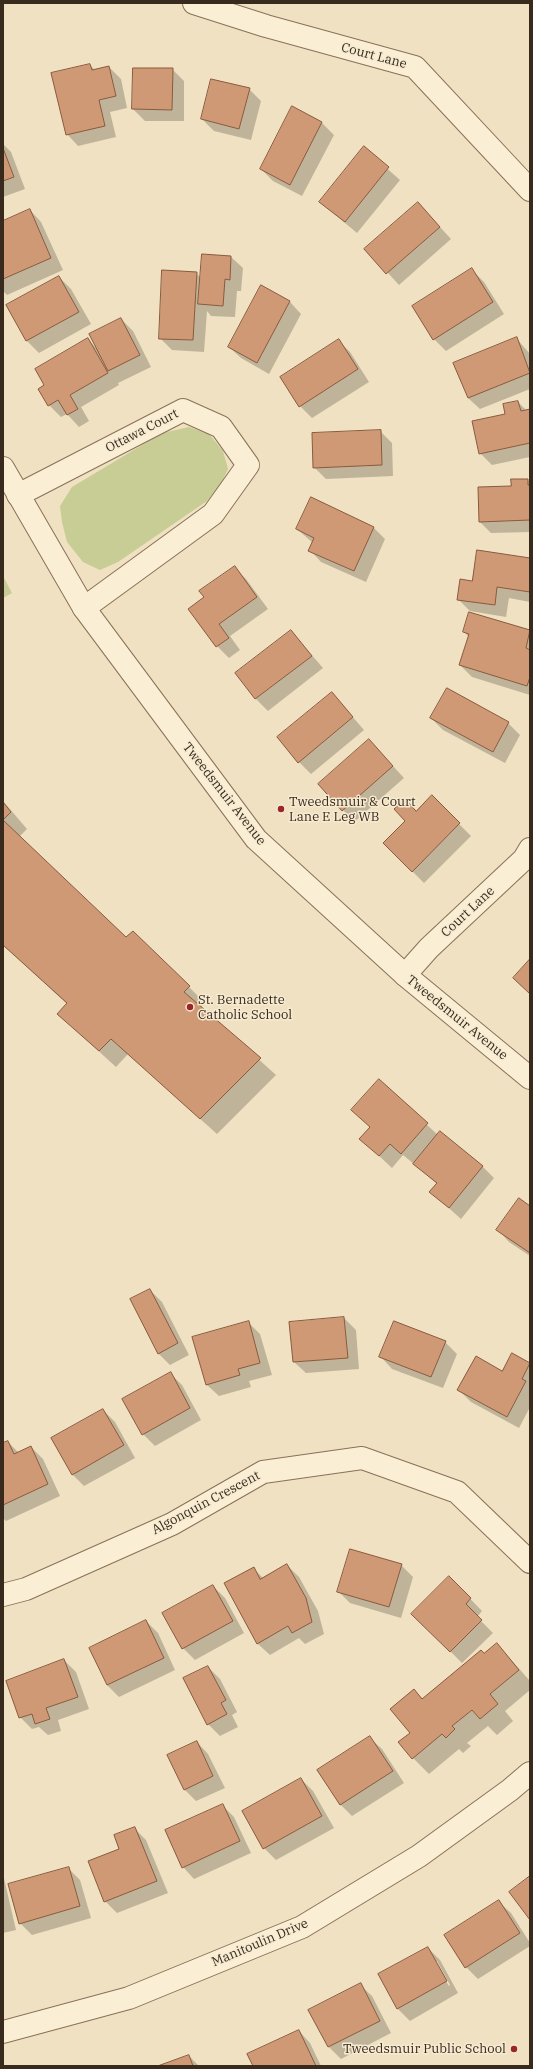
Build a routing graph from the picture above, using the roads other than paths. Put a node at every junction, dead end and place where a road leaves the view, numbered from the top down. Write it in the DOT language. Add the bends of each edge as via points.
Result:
graph roads {
  1 [pos="194,3"];
  2 [pos="530,190"];
  3 [pos="3,468"];
  4 [pos="18,495"];
  5 [pos="84,608"];
  6 [pos="530,849"];
  7 [pos="404,975"];
  8 [pos="530,1078"];
  9 [pos="530,1562"];
  10 [pos="3,1594"];
  11 [pos="530,1773"];
  12 [pos="3,2032"];
  1 -- 2 [label="street, Court Lane" via="266,26 415,67"];
  3 -- 4 [label="street, Tweedsmuir Avenue"];
  4 -- 5 [label="street, Tweedsmuir Avenue"];
  4 -- 5 [label="street, Ottawa Court" via="183,410 221,427 248,464 214,514"];
  5 -- 7 [label="street, Tweedsmuir Avenue" via="256,839"];
  6 -- 7 [label="street, Court Lane" via="524,859 429,948"];
  7 -- 8 [label="street, Tweedsmuir Avenue"];
  9 -- 10 [label="street, Algonquin Crescent" via="457,1492 362,1458 263,1472 172,1524 26,1589"];
  11 -- 12 [label="street, Manitoulin Drive" via="419,1856 302,1927 129,1998"];
}
